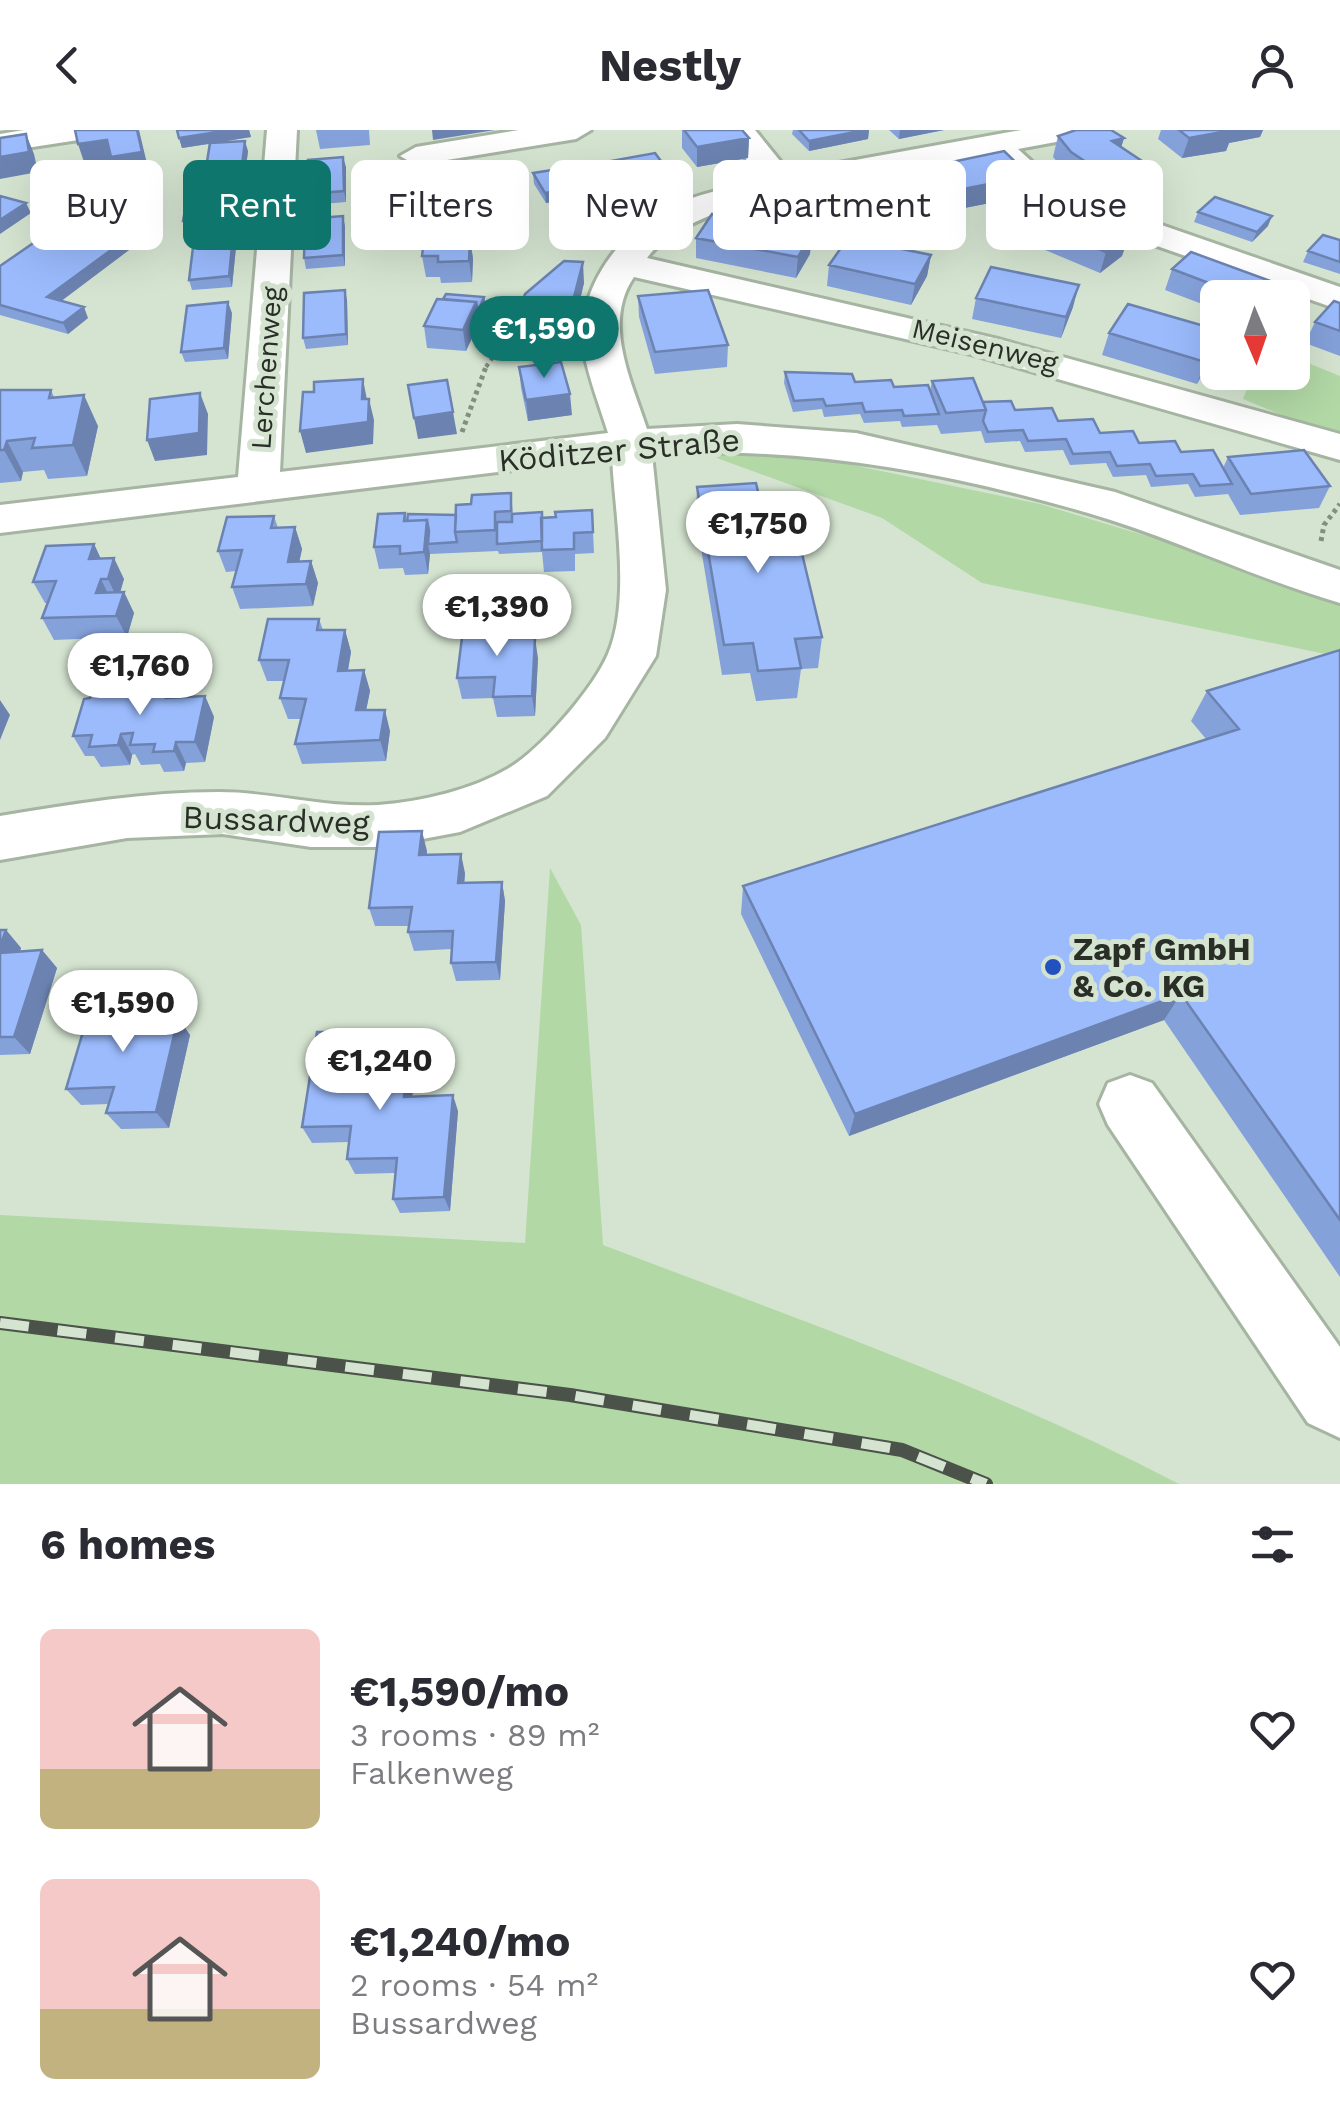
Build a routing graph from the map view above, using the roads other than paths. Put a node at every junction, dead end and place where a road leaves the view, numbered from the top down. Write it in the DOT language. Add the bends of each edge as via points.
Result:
graph roads {
  1 [pos="85,130"];
  2 [pos="282,130"];
  3 [pos="576,130"];
  4 [pos="739,130"];
  5 [pos="1072,130"];
  6 [pos="0,143"];
  7 [pos="994,144"];
  8 [pos="416,156"];
  9 [pos="762,160"];
  10 [pos="906,160"];
  11 [pos="713,204"];
  12 [pos="624,264"];
  13 [pos="1340,299"];
  14 [pos="631,443"];
  15 [pos="1340,446"];
  16 [pos="258,486"];
  17 [pos="0,519"];
  18 [pos="1340,587"];
  19 [pos="0,838"];
  20 [pos="1130,1104"];
  21 [pos="1340,1402"];
  1 -- 6 [label="street"];
  2 -- 16 [label="street, Lerchenweg"];
  3 -- 8 [label="street"];
  4 -- 9 [label="street"];
  5 -- 7 [label="street, Bussardweg"];
  7 -- 10 [label="street, Bussardweg"];
  7 -- 13 [label="street" via="1069,204"];
  11 -- 12 [label="street, Bussardweg" via="679,215 643,240"];
  12 -- 14 [label="street, Bussardweg" via="607,290 602,352"];
  12 -- 15 [label="street, Meisenweg" via="814,301"];
  14 -- 16 [label="street, Köditzer Straße"];
  14 -- 18 [label="street, Köditzer Straße" via="737,437 856,446 1100,502"];
  14 -- 19 [label="street, Bussardweg" via="642,590 632,656 587,725 529,782 460,811 380,826 311,826 223,813 128,817"];
  16 -- 17 [label="street, Köditzer Straße"];
  20 -- 21 [label="street"];
}
